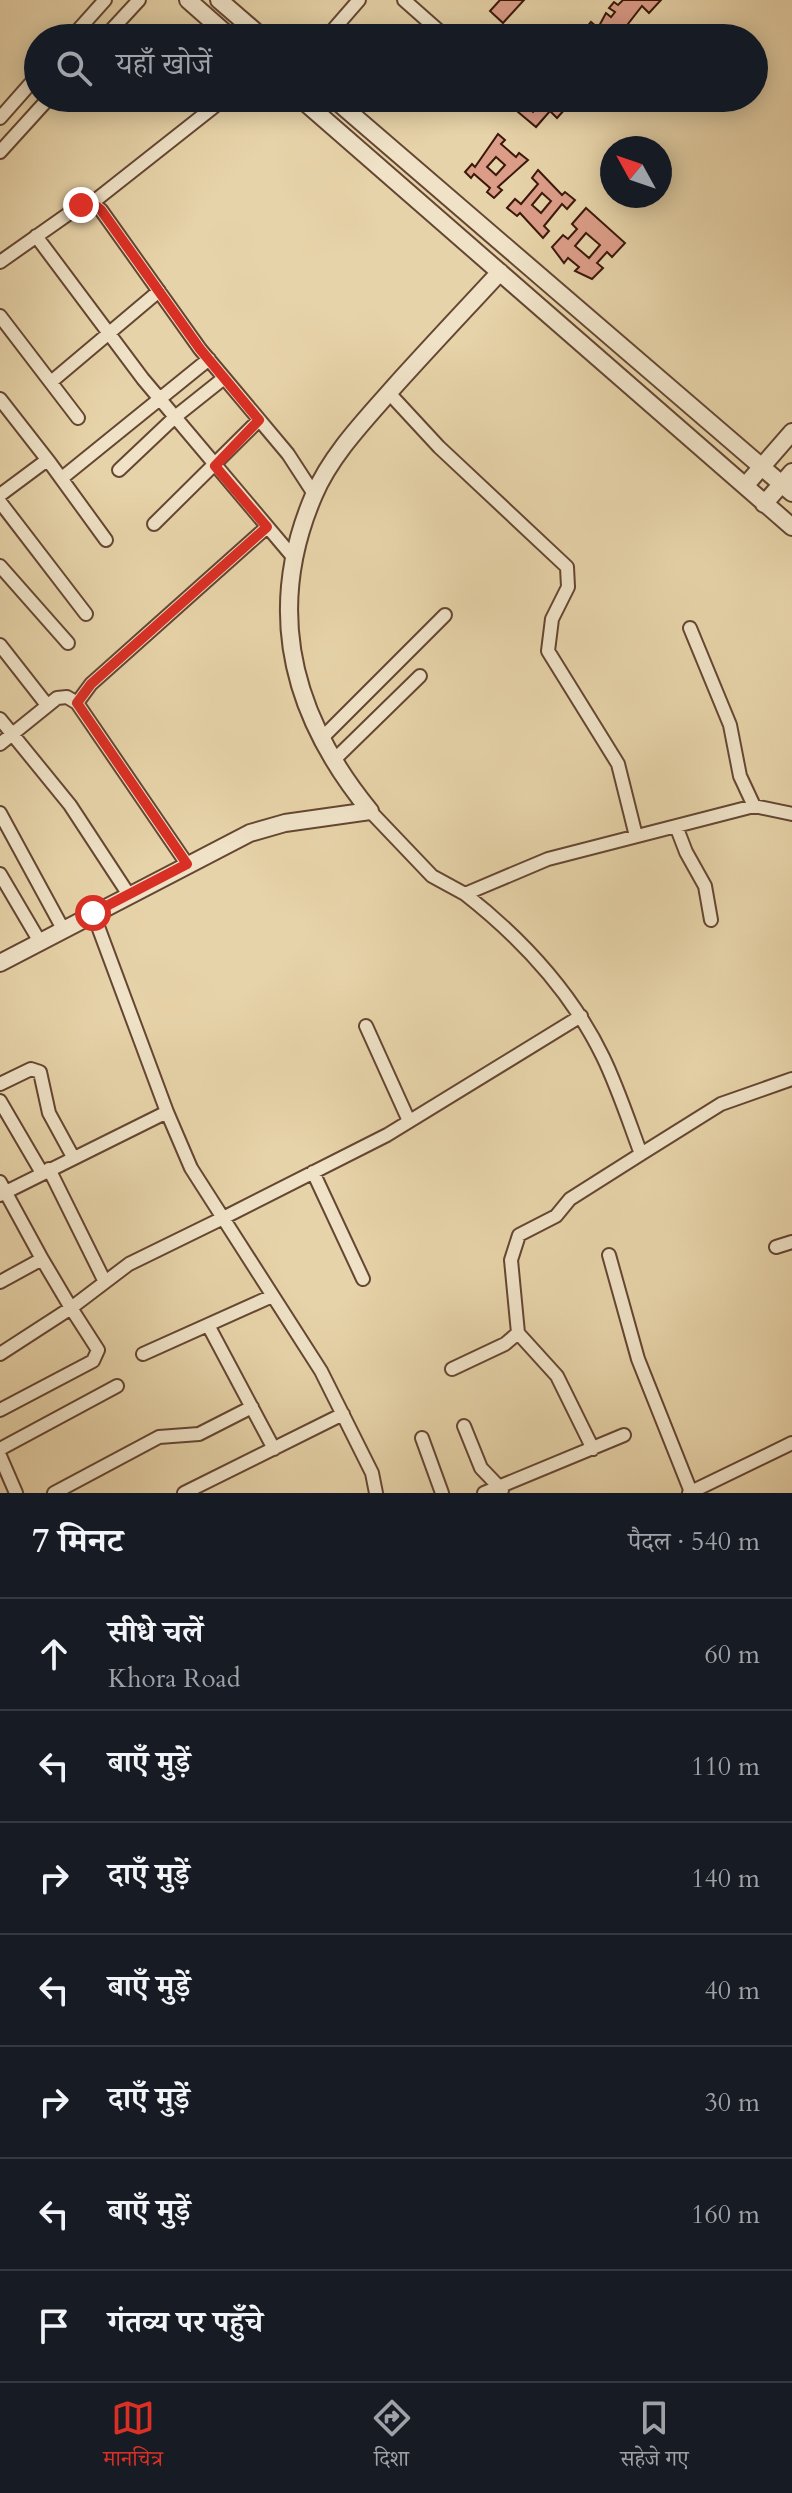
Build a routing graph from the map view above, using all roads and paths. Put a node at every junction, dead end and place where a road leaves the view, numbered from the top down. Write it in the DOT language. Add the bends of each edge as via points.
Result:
graph roads {
  1 [pos="105,0"];
  2 [pos="139,0"];
  3 [pos="188,0"];
  4 [pos="219,0"];
  5 [pos="359,0"];
  6 [pos="404,0"];
  7 [pos="84,24"];
  8 [pos="117,24"];
  9 [pos="215,24"];
  10 [pos="247,24"];
  11 [pos="338,24"];
  12 [pos="431,24"];
  13 [pos="24,91"];
  14 [pos="36,112"];
  15 [pos="207,112"];
  16 [pos="316,112"];
  17 [pos="349,112"];
  18 [pos="0,118"];
  19 [pos="0,152"];
  20 [pos="92,203"];
  21 [pos="36,236"];
  22 [pos="0,262"];
  23 [pos="500,272"];
  24 [pos="159,291"];
  25 [pos="0,316"];
  26 [pos="109,334"];
  27 [pos="209,359"];
  28 [pos="224,378"];
  29 [pos="51,382"];
  30 [pos="389,393"];
  31 [pos="159,398"];
  32 [pos="0,399"];
  33 [pos="175,417"];
  34 [pos="78,418"];
  35 [pos="259,420"];
  36 [pos="792,432"];
  37 [pos="50,463"];
  38 [pos="215,466"];
  39 [pos="762,467"];
  40 [pos="119,470"];
  41 [pos="62,478"];
  42 [pos="789,483"];
  43 [pos="745,486"];
  44 [pos="314,494"];
  45 [pos="0,495"];
  46 [pos="0,502"];
  47 [pos="764,504"];
  48 [pos="154,524"];
  49 [pos="267,527"];
  50 [pos="792,527"];
  51 [pos="106,540"];
  52 [pos="293,557"];
  53 [pos="0,566"];
  54 [pos="86,614"];
  55 [pos="445,615"];
  56 [pos="690,628"];
  57 [pos="68,643"];
  58 [pos="0,645"];
  59 [pos="420,676"];
  60 [pos="77,703"];
  61 [pos="47,705"];
  62 [pos="0,719"];
  63 [pos="12,734"];
  64 [pos="323,737"];
  65 [pos="0,744"];
  66 [pos="335,759"];
  67 [pos="754,806"];
  68 [pos="370,811"];
  69 [pos="0,813"];
  70 [pos="792,814"];
  71 [pos="676,826"];
  72 [pos="636,836"];
  73 [pos="187,864"];
  74 [pos="0,874"];
  75 [pos="465,894"];
  76 [pos="129,895"];
  77 [pos="93,913"];
  78 [pos="711,920"];
  79 [pos="63,929"];
  80 [pos="40,942"];
  81 [pos="0,963"];
  82 [pos="581,1016"];
  83 [pos="366,1026"];
  84 [pos="792,1079"];
  85 [pos="0,1084"];
  86 [pos="0,1101"];
  87 [pos="167,1112"];
  88 [pos="409,1121"];
  89 [pos="641,1154"];
  90 [pos="73,1157"];
  91 [pos="46,1171"];
  92 [pos="313,1172"];
  93 [pos="2,1190"];
  94 [pos="223,1218"];
  95 [pos="792,1242"];
  96 [pos="776,1247"];
  97 [pos="609,1255"];
  98 [pos="42,1259"];
  99 [pos="363,1279"];
  100 [pos="104,1280"];
  101 [pos="0,1282"];
  102 [pos="270,1297"];
  103 [pos="71,1308"];
  104 [pos="208,1325"];
  105 [pos="518,1333"];
  106 [pos="0,1354"];
  107 [pos="143,1354"];
  108 [pos="452,1369"];
  109 [pos="117,1386"];
  110 [pos="252,1407"];
  111 [pos="0,1410"];
  112 [pos="343,1414"];
  113 [pos="464,1426"];
  114 [pos="624,1435"];
  115 [pos="422,1438"];
  116 [pos="792,1443"];
  117 [pos="0,1449"];
  118 [pos="274,1449"];
  119 [pos="593,1449"];
  120 [pos="0,1456"];
  121 [pos="501,1490"];
  122 [pos="690,1492"];
  123 [pos="16,1493"];
  124 [pos="54,1493"];
  125 [pos="184,1493"];
  126 [pos="376,1493"];
  127 [pos="442,1493"];
  128 [pos="484,1493"];
  1 -- 7 [label="street"];
  2 -- 8 [label="street"];
  3 -- 9 [label="street"];
  4 -- 10 [label="street"];
  5 -- 11 [label="street"];
  6 -- 12 [label="street"];
  13 -- 18 [label="street"];
  14 -- 19 [label="street"];
  15 -- 20 [label="street"];
  16 -- 23 [label="street"];
  17 -- 39 [label="street"];
  20 -- 21 [label="street"];
  20 -- 24 [label="street"];
  21 -- 22 [label="street"];
  21 -- 26 [label="street"];
  23 -- 30 [label="street"];
  23 -- 43 [label="street"];
  24 -- 26 [label="street"];
  24 -- 27 [label="street"];
  25 -- 29 [label="street"];
  26 -- 29 [label="street"];
  26 -- 31 [label="street"];
  27 -- 28 [label="street"];
  27 -- 31 [label="street"];
  28 -- 33 [label="street"];
  28 -- 35 [label="street"];
  29 -- 34 [label="street"];
  30 -- 44 [label="street"];
  30 -- 72 [label="street" via="567,567 568,587 552,619 548,651 618,764"];
  31 -- 33 [label="street"];
  31 -- 41 [label="street"];
  32 -- 37 [label="street"];
  33 -- 38 [label="street"];
  33 -- 40 [label="street"];
  35 -- 38 [label="street"];
  35 -- 44 [label="street"];
  36 -- 39 [label="street"];
  37 -- 41 [label="street"];
  37 -- 45 [label="street"];
  38 -- 48 [label="street"];
  38 -- 49 [label="street"];
  39 -- 42 [label="street"];
  39 -- 43 [label="street"];
  41 -- 51 [label="street"];
  42 -- 47 [label="street"];
  43 -- 47 [label="street"];
  44 -- 52 [label="street"];
  46 -- 54 [label="street"];
  47 -- 50 [label="street"];
  49 -- 52 [label="street"];
  49 -- 60 [label="street" via="91,684"];
  52 -- 64 [label="street" via="287,625 293,663"];
  53 -- 57 [label="street"];
  55 -- 64 [label="street"];
  56 -- 67 [label="street" via="730,725 740,776"];
  58 -- 61 [label="street"];
  59 -- 66 [label="street"];
  60 -- 61 [label="street" via="67,697"];
  60 -- 73 [label="street"];
  61 -- 63 [label="street"];
  62 -- 63 [label="street"];
  63 -- 65 [label="street"];
  63 -- 76 [label="street" via="70,805"];
  64 -- 66 [label="street"];
  66 -- 68 [label="street"];
  67 -- 70 [label="street"];
  67 -- 71 [label="street"];
  68 -- 73 [label="street" via="276,825"];
  68 -- 75 [label="street" via="432,876"];
  69 -- 79 [label="street"];
  71 -- 72 [label="street"];
  71 -- 78 [label="street" via="705,886"];
  72 -- 75 [label="street" via="548,859"];
  73 -- 76 [label="street"];
  74 -- 80 [label="street"];
  75 -- 82 [label="street" via="518,941"];
  76 -- 77 [label="street"];
  77 -- 79 [label="street"];
  77 -- 87 [label="street"];
  79 -- 80 [label="street"];
  80 -- 81 [label="street"];
  82 -- 88 [label="street"];
  82 -- 89 [label="street"];
  83 -- 88 [label="street"];
  84 -- 89 [label="street" via="721,1104"];
  85 -- 90 [label="street" via="31,1069 40,1072 49,1113"];
  86 -- 91 [label="street"];
  87 -- 90 [label="street"];
  87 -- 94 [label="street" via="191,1168"];
  88 -- 92 [label="street"];
  89 -- 105 [label="street" via="570,1199 556,1216 519,1235 511,1260"];
  90 -- 91 [label="street"];
  91 -- 93 [label="street"];
  91 -- 100 [label="street"];
  92 -- 94 [label="street"];
  92 -- 99 [label="street"];
  93 -- 98 [label="street"];
  94 -- 100 [label="street"];
  94 -- 102 [label="street"];
  95 -- 96 [label="street"];
  97 -- 122 [label="street" via="638,1359"];
  98 -- 101 [label="street"];
  98 -- 103 [label="street"];
  100 -- 103 [label="street"];
  102 -- 104 [label="street"];
  102 -- 112 [label="street" via="321,1371"];
  103 -- 106 [label="street"];
  103 -- 111 [label="street" via="98,1355"];
  104 -- 107 [label="street"];
  104 -- 110 [label="street"];
  105 -- 108 [label="street"];
  105 -- 119 [label="street" via="557,1376"];
  109 -- 117 [label="street"];
  110 -- 118 [label="street"];
  110 -- 124 [label="street" via="199,1434 159,1437"];
  112 -- 118 [label="street"];
  112 -- 126 [label="street" via="372,1473"];
  113 -- 121 [label="street" via="481,1468"];
  114 -- 119 [label="street"];
  115 -- 127 [label="street"];
  116 -- 122 [label="street"];
  118 -- 125 [label="street"];
  119 -- 121 [label="street"];
  120 -- 123 [label="street"];
  121 -- 128 [label="street"];
}
